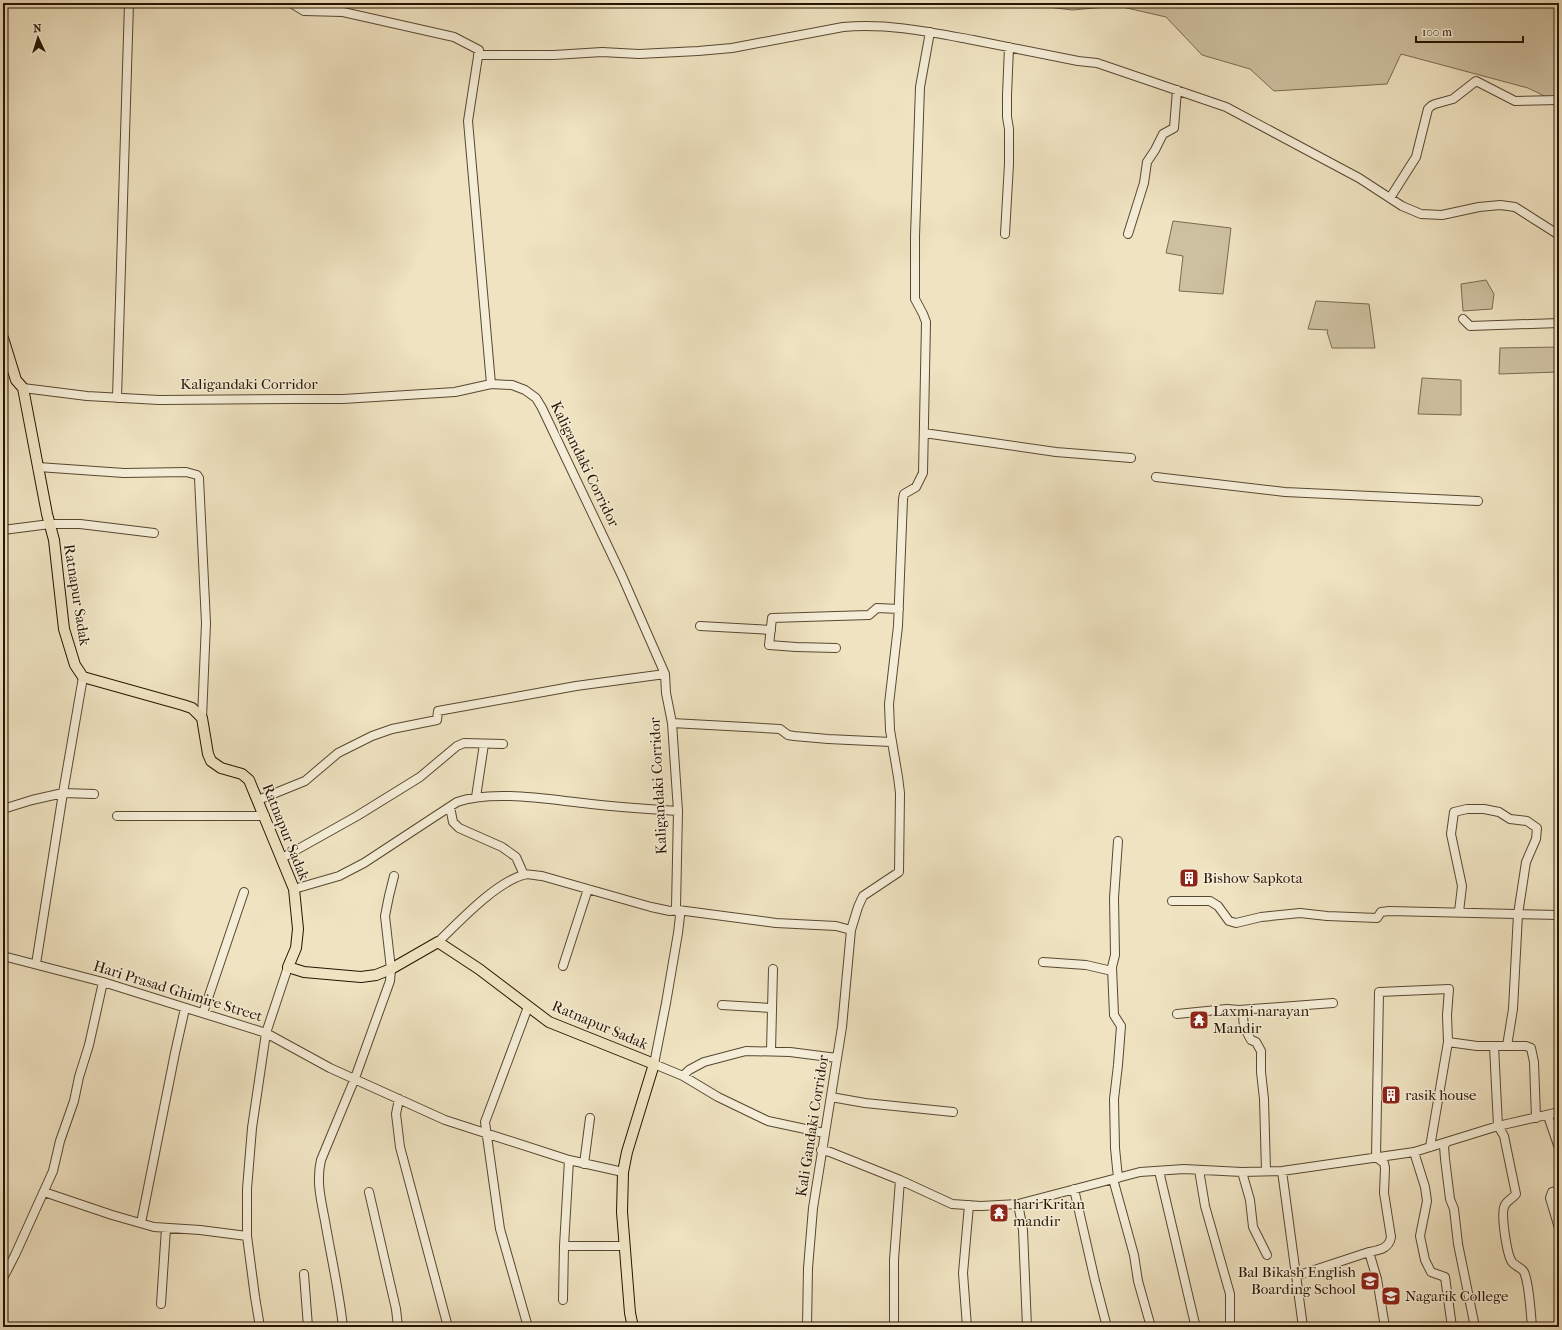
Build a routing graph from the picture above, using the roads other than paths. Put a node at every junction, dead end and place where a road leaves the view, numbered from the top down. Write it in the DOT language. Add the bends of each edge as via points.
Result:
graph roads {
  1 [pos="129,3"];
  2 [pos="291,3"];
  3 [pos="930,32"];
  4 [pos="1009,47"];
  5 [pos="478,55"];
  6 [pos="1177,90"];
  7 [pos="1559,100"];
  8 [pos="1390,198"];
  9 [pos="1005,234"];
  10 [pos="1128,234"];
  11 [pos="1559,234"];
  12 [pos="1464,319"];
  13 [pos="1559,323"];
  14 [pos="3,338"];
  15 [pos="490,384"];
  16 [pos="23,388"];
  17 [pos="117,398"];
  18 [pos="924,433"];
  19 [pos="1131,458"];
  20 [pos="38,467"];
  21 [pos="1156,477"];
  22 [pos="1478,500"];
  23 [pos="50,524"];
  24 [pos="3,530"];
  25 [pos="154,533"];
  26 [pos="899,609"];
  27 [pos="700,626"];
  28 [pos="771,630"];
  29 [pos="836,648"];
  30 [pos="665,674"];
  31 [pos="82,677"];
  32 [pos="202,718"];
  33 [pos="672,723"];
  34 [pos="891,742"];
  35 [pos="484,744"];
  36 [pos="503,744"];
  37 [pos="63,793"];
  38 [pos="94,794"];
  39 [pos="476,797"];
  40 [pos="258,800"];
  41 [pos="450,807"];
  42 [pos="3,809"];
  43 [pos="678,811"];
  44 [pos="117,816"];
  45 [pos="265,816"];
  46 [pos="1118,841"];
  47 [pos="282,858"];
  48 [pos="524,874"];
  49 [pos="394,876"];
  50 [pos="294,889"];
  51 [pos="588,889"];
  52 [pos="244,892"];
  53 [pos="1172,901"];
  54 [pos="678,910"];
  55 [pos="1459,912"];
  56 [pos="1518,914"];
  57 [pos="1559,915"];
  58 [pos="851,930"];
  59 [pos="438,942"];
  60 [pos="3,956"];
  61 [pos="1043,962"];
  62 [pos="36,964"];
  63 [pos="563,966"];
  64 [pos="288,967"];
  65 [pos="391,969"];
  66 [pos="772,969"];
  67 [pos="1112,971"];
  68 [pos="103,982"];
  69 [pos="1333,1003"];
  70 [pos="722,1005"];
  71 [pos="528,1007"];
  72 [pos="185,1008"];
  73 [pos="771,1008"];
  74 [pos="1239,1010"];
  75 [pos="203,1013"];
  76 [pos="1177,1014"];
  77 [pos="266,1032"];
  78 [pos="1448,1042"];
  79 [pos="1494,1046"];
  80 [pos="1506,1046"];
  81 [pos="771,1051"];
  82 [pos="837,1058"];
  83 [pos="654,1064"];
  84 [pos="682,1076"];
  85 [pos="355,1078"];
  86 [pos="831,1097"];
  87 [pos="399,1099"];
  88 [pos="952,1112"];
  89 [pos="1559,1112"];
  90 [pos="1548,1116"];
  91 [pos="590,1118"];
  92 [pos="1536,1118"];
  93 [pos="1498,1126"];
  94 [pos="824,1133"];
  95 [pos="487,1134"];
  96 [pos="1446,1143"];
  97 [pos="1430,1147"];
  98 [pos="1559,1148"];
  99 [pos="821,1150"];
  100 [pos="1414,1152"];
  101 [pos="1376,1157"];
  102 [pos="569,1160"];
  103 [pos="584,1164"];
  104 [pos="1199,1170"];
  105 [pos="1159,1171"];
  106 [pos="1266,1171"];
  107 [pos="1282,1171"];
  108 [pos="623,1172"];
  109 [pos="1242,1172"];
  110 [pos="1116,1178"];
  111 [pos="900,1180"];
  112 [pos="1074,1189"];
  113 [pos="1559,1190"];
  114 [pos="44,1192"];
  115 [pos="369,1192"];
  116 [pos="1018,1204"];
  117 [pos="969,1205"];
  118 [pos="141,1223"];
  119 [pos="166,1228"];
  120 [pos="1559,1228"];
  121 [pos="247,1236"];
  122 [pos="564,1246"];
  123 [pos="624,1246"];
  124 [pos="1369,1252"];
  125 [pos="1267,1255"];
  126 [pos="304,1274"];
  127 [pos="1296,1276"];
  128 [pos="3,1278"];
  129 [pos="563,1300"];
  130 [pos="161,1304"];
  131 [pos="260,1327"];
  132 [pos="308,1327"];
  133 [pos="343,1327"];
  134 [pos="398,1327"];
  135 [pos="448,1327"];
  136 [pos="528,1327"];
  137 [pos="633,1327"];
  138 [pos="807,1327"];
  139 [pos="894,1327"];
  140 [pos="967,1327"];
  141 [pos="1027,1327"];
  142 [pos="1107,1327"];
  143 [pos="1150,1327"];
  144 [pos="1192,1327"];
  145 [pos="1230,1327"];
  146 [pos="1303,1327"];
  147 [pos="1385,1327"];
  148 [pos="1452,1327"];
  149 [pos="1475,1327"];
  150 [pos="1532,1327"];
  1 -- 17 [label="street"];
  2 -- 5 [label="street" via="304,12 342,12 454,37 479,50"];
  3 -- 4 [label="street"];
  3 -- 5 [label="street" via="875,25 698,51"];
  3 -- 18 [label="street" via="920,87 915,236 915,299 926,322"];
  4 -- 6 [label="street" via="1078,61 1097,62"];
  4 -- 9 [label="street" via="1009,164"];
  5 -- 15 [label="street" via="468,121"];
  6 -- 8 [label="street" via="1226,107 1360,178"];
  6 -- 10 [label="street" via="1174,128 1163,134 1147,162 1144,183"];
  7 -- 8 [label="street" via="1515,101 1476,81 1452,99 1431,106 1428,109 1416,156"];
  8 -- 11 [label="street" via="1421,214 1442,215 1500,205 1515,207"];
  12 -- 13 [label="street" via="1470,326"];
  14 -- 16 [label="main road" via="16,380"];
  15 -- 17 [label="street, Kaligandaki Corridor" via="455,392 343,399"];
  15 -- 30 [label="street, Kaligandaki Corridor" via="512,385 536,398 622,576"];
  16 -- 17 [label="street, Kaligandaki Corridor"];
  16 -- 20 [label="main road, Ratnapur Sadak"];
  18 -- 19 [label="street" via="1056,452"];
  18 -- 26 [label="street" via="923,473 916,487 904,494 903,499"];
  20 -- 23 [label="main road, Ratnapur Sadak"];
  20 -- 32 [label="street" via="124,473 186,472 199,478 206,623"];
  21 -- 22 [label="street" via="1285,492"];
  23 -- 24 [label="street"];
  23 -- 25 [label="street" via="80,524"];
  23 -- 31 [label="main road, Ratnapur Sadak" via="64,629 75,665"];
  26 -- 28 [label="street" via="877,608 869,615 772,618"];
  26 -- 34 [label="street" via="889,704"];
  27 -- 28 [label="street"];
  28 -- 29 [label="street" via="769,644"];
  30 -- 33 [label="street, Kaligandaki Corridor"];
  30 -- 40 [label="street" via="576,686 438,711 437,720 392,729 372,736 338,753 305,781"];
  31 -- 32 [label="main road" via="192,708"];
  31 -- 37 [label="street"];
  32 -- 40 [label="main road, Ratnapur Sadak" via="211,761 250,780"];
  33 -- 34 [label="street" via="780,730 788,735 828,739"];
  33 -- 43 [label="street, Kaligandaki Corridor"];
  34 -- 58 [label="street, Kali Gandaki Corridor" via="900,793 899,872 864,896"];
  35 -- 36 [label="street"];
  35 -- 39 [label="street"];
  35 -- 47 [label="street" via="464,743 457,746 420,777"];
  37 -- 38 [label="street"];
  37 -- 42 [label="street"];
  37 -- 62 [label="street"];
  39 -- 41 [label="street" via="457,802"];
  39 -- 43 [label="street" via="527,797"];
  40 -- 45 [label="main road, Ratnapur Sadak"];
  41 -- 48 [label="street" via="453,822 459,828 502,847 516,857"];
  41 -- 50 [label="street" via="364,863 339,876"];
  43 -- 54 [label="street, Kaligandaki Corridor"];
  44 -- 45 [label="street"];
  45 -- 47 [label="main road, Ratnapur Sadak"];
  46 -- 67 [label="street" via="1114,898 1115,955"];
  47 -- 50 [label="main road, Ratnapur Sadak"];
  48 -- 51 [label="street" via="542,876"];
  48 -- 59 [label="street" via="480,902"];
  49 -- 65 [label="street" via="385,916"];
  50 -- 64 [label="main road, Ratnapur Sadak" via="298,929 296,948"];
  51 -- 54 [label="street" via="651,907"];
  51 -- 63 [label="street"];
  52 -- 75 [label="street"];
  53 -- 55 [label="street" via="1210,901 1218,906 1229,921 1236,923 1261,917 1300,913 1377,918 1381,912"];
  54 -- 58 [label="street" via="776,923 836,926"];
  54 -- 83 [label="street, Kaligandaki Corridor" via="678,933"];
  55 -- 56 [label="street"];
  55 -- 56 [label="street" via="1462,886 1451,834 1454,812 1484,809 1499,812 1510,819 1527,821 1537,828 1536,839 1526,862"];
  56 -- 57 [label="street"];
  56 -- 80 [label="street" via="1514,1009"];
  58 -- 82 [label="street, Kali Gandaki Corridor"];
  59 -- 65 [label="main road"];
  59 -- 71 [label="main road, Ratnapur Sadak" via="479,969"];
  60 -- 62 [label="street, Hari Prasad Ghimire Street"];
  61 -- 67 [label="street" via="1086,965"];
  62 -- 68 [label="street, Hari Prasad Ghimire Street"];
  64 -- 65 [label="main road" via="304,972 362,976 376,975"];
  64 -- 77 [label="street"];
  65 -- 85 [label="street" via="390,980"];
  66 -- 73 [label="street"];
  67 -- 110 [label="street" via="1114,1016 1121,1026 1114,1098"];
  68 -- 72 [label="street, Hari Prasad Ghimire Street"];
  68 -- 114 [label="street" via="74,1101"];
  69 -- 74 [label="street"];
  70 -- 73 [label="street"];
  71 -- 83 [label="main road, Ratnapur Sadak" via="549,1022"];
  71 -- 95 [label="street" via="485,1122"];
  72 -- 75 [label="street, Hari Prasad Ghimire Street"];
  72 -- 118 [label="street"];
  73 -- 81 [label="street"];
  74 -- 76 [label="street"];
  74 -- 106 [label="street" via="1243,1016 1244,1027 1261,1051"];
  75 -- 77 [label="street, Hari Prasad Ghimire Street"];
  77 -- 85 [label="street" via="330,1068"];
  77 -- 121 [label="street, Hari Prasad Ghimire Street" via="252,1128 246,1203"];
  78 -- 79 [label="street"];
  78 -- 97 [label="street"];
  78 -- 101 [label="street" via="1449,989 1379,992"];
  79 -- 80 [label="street"];
  79 -- 93 [label="street"];
  80 -- 92 [label="street" via="1531,1048"];
  81 -- 82 [label="street"];
  81 -- 84 [label="street" via="746,1051 704,1062"];
  82 -- 86 [label="street, Kali Gandaki Corridor"];
  83 -- 84 [label="street"];
  83 -- 108 [label="main road, Ratnapur Sadak"];
  84 -- 94 [label="street" via="768,1121"];
  85 -- 87 [label="street"];
  85 -- 133 [label="street" via="321,1160 319,1171 319,1186"];
  86 -- 88 [label="street"];
  86 -- 94 [label="street, Kali Gandaki Corridor"];
  87 -- 95 [label="street" via="445,1120"];
  87 -- 135 [label="street" via="396,1114 400,1147"];
  89 -- 90 [label="street"];
  90 -- 92 [label="street"];
  90 -- 98 [label="street"];
  91 -- 103 [label="street"];
  92 -- 93 [label="street"];
  93 -- 96 [label="street"];
  93 -- 150 [label="street" via="1504,1136 1516,1194 1505,1204 1502,1212 1506,1240 1512,1262 1524,1272"];
  94 -- 99 [label="street, Kali Gandaki Corridor"];
  95 -- 102 [label="street"];
  95 -- 136 [label="street" via="500,1229"];
  96 -- 97 [label="street"];
  96 -- 149 [label="street" via="1444,1146 1450,1199 1454,1209 1458,1244"];
  97 -- 100 [label="street"];
  99 -- 111 [label="street"];
  99 -- 138 [label="street, Kali Gandaki Corridor" via="808,1268"];
  100 -- 101 [label="street"];
  100 -- 148 [label="street" via="1427,1201 1420,1236 1425,1260 1431,1272 1445,1277"];
  101 -- 107 [label="street"];
  101 -- 124 [label="street" via="1386,1168 1384,1193 1391,1237 1388,1246"];
  102 -- 103 [label="street"];
  102 -- 122 [label="street"];
  103 -- 108 [label="street"];
  104 -- 105 [label="street"];
  104 -- 109 [label="street"];
  104 -- 145 [label="street" via="1207,1213 1230,1294"];
  105 -- 110 [label="street" via="1140,1172"];
  105 -- 144 [label="street" via="1195,1324"];
  106 -- 107 [label="street"];
  106 -- 109 [label="street"];
  107 -- 127 [label="street"];
  108 -- 123 [label="main road, Ratnapur Sadak"];
  109 -- 125 [label="street" via="1250,1200 1253,1227"];
  110 -- 112 [label="street"];
  110 -- 143 [label="street"];
  111 -- 117 [label="street" via="952,1204"];
  111 -- 139 [label="street" via="894,1260"];
  112 -- 116 [label="street"];
  112 -- 142 [label="street"];
  113 -- 120 [label="street" via="1552,1192 1550,1198"];
  114 -- 118 [label="street"];
  114 -- 128 [label="street"];
  115 -- 134 [label="street"];
  116 -- 117 [label="street"];
  116 -- 141 [label="street" via="1023,1230"];
  117 -- 140 [label="street" via="963,1273"];
  118 -- 119 [label="street"];
  119 -- 121 [label="street"];
  119 -- 130 [label="street"];
  121 -- 131 [label="street, Hari Prasad Ghimire Street"];
  122 -- 123 [label="street"];
  122 -- 129 [label="street"];
  123 -- 137 [label="main road, Ratnapur Sadak"];
  124 -- 127 [label="street"];
  124 -- 147 [label="street" via="1377,1279"];
  126 -- 132 [label="street"];
  127 -- 146 [label="street"];
}
